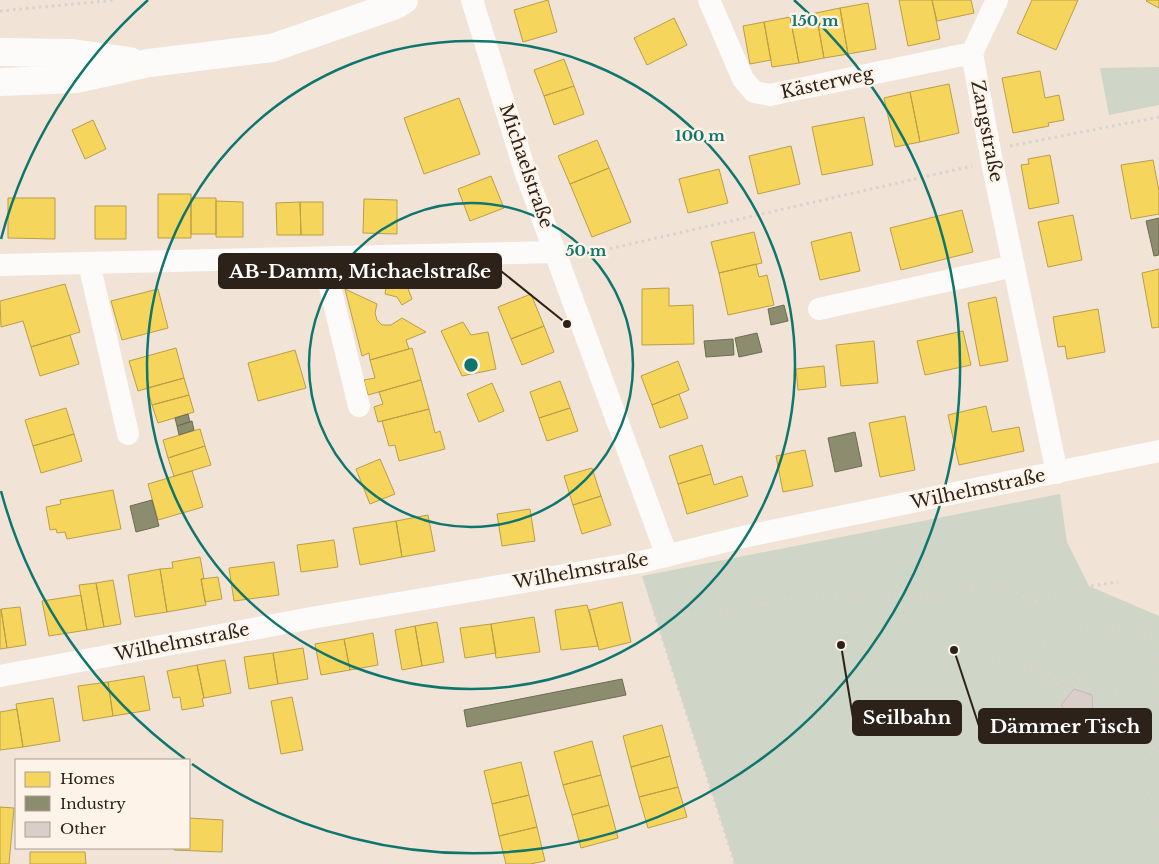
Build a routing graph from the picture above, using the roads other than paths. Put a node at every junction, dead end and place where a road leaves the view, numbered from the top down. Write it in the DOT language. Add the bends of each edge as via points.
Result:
graph roads {
  1 [pos="404,0"];
  2 [pos="709,0"];
  3 [pos="997,0"];
  4 [pos="473,3"];
  5 [pos="0,52"];
  6 [pos="972,53"];
  7 [pos="149,64"];
  8 [pos="0,82"];
  9 [pos="556,252"];
  10 [pos="323,258"];
  11 [pos="89,264"];
  12 [pos="0,265"];
  13 [pos="1014,266"];
  14 [pos="819,309"];
  15 [pos="359,406"];
  16 [pos="128,434"];
  17 [pos="1159,451"];
  18 [pos="1057,473"];
  19 [pos="667,556"];
  20 [pos="0,676"];
  1 -- 7 [label="main road" via="272,48"];
  2 -- 6 [label="street, Kästerweg" via="743,79 754,92 770,95"];
  3 -- 6 [label="street"];
  4 -- 9 [label="street, Michaelstraße" via="525,171"];
  5 -- 7 [label="main road" via="72,53"];
  6 -- 13 [label="street, Zangstraße"];
  7 -- 8 [label="main road" via="76,79"];
  9 -- 10 [label="street"];
  9 -- 19 [label="street, Michaelstraße"];
  10 -- 11 [label="street"];
  10 -- 15 [label="street"];
  11 -- 12 [label="street"];
  11 -- 16 [label="street"];
  13 -- 14 [label="street"];
  13 -- 18 [label="street, Zangstraße"];
  17 -- 18 [label="street, Wilhelmstraße"];
  18 -- 19 [label="street, Wilhelmstraße" via="747,536"];
  19 -- 20 [label="street, Wilhelmstraße"];
}
